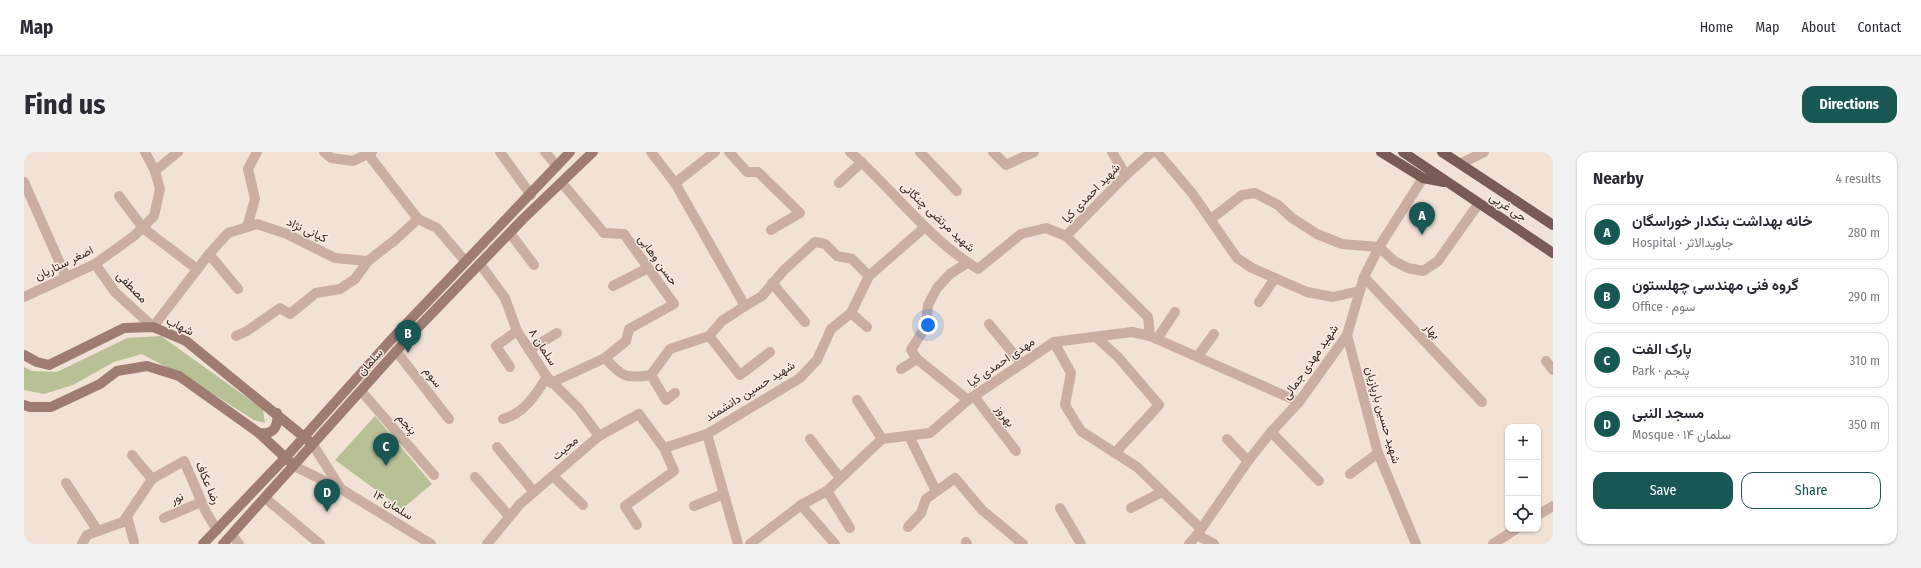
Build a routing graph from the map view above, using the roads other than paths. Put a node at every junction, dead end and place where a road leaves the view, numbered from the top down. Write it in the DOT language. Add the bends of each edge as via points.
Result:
graph roads {
  1 [pos="145,152"];
  2 [pos="178,152"];
  3 [pos="257,152"];
  4 [pos="324,152"];
  5 [pos="500,152"];
  6 [pos="545,152"];
  7 [pos="570,152"];
  8 [pos="593,152"];
  9 [pos="651,152"];
  10 [pos="715,152"];
  11 [pos="729,152"];
  12 [pos="850,152"];
  13 [pos="920,152"];
  14 [pos="993,152"];
  15 [pos="1034,152"];
  16 [pos="1112,152"];
  17 [pos="1152,152"];
  18 [pos="1157,152"];
  19 [pos="1381,152"];
  20 [pos="1403,152"];
  21 [pos="1442,152"];
  22 [pos="1454,152"];
  23 [pos="1484,152"];
  24 [pos="370,153"];
  25 [pos="862,162"];
  26 [pos="1460,164"];
  27 [pos="557,166"];
  28 [pos="155,171"];
  29 [pos="1126,175"];
  30 [pos="1423,178"];
  31 [pos="24,182"];
  32 [pos="1448,182"];
  33 [pos="562,183"];
  34 [pos="675,183"];
  35 [pos="839,183"];
  36 [pos="958,192"];
  37 [pos="530,195"];
  38 [pos="119,196"];
  39 [pos="1479,203"];
  40 [pos="538,205"];
  41 [pos="418,219"];
  42 [pos="1211,219"];
  43 [pos="1553,225"];
  44 [pos="247,227"];
  45 [pos="925,227"];
  46 [pos="143,228"];
  47 [pos="771,230"];
  48 [pos="510,233"];
  49 [pos="1066,236"];
  50 [pos="1379,247"];
  51 [pos="1553,253"];
  52 [pos="209,254"];
  53 [pos="368,261"];
  54 [pos="465,261"];
  55 [pos="967,263"];
  56 [pos="95,264"];
  57 [pos="480,264"];
  58 [pos="534,265"];
  59 [pos="648,268"];
  60 [pos="197,269"];
  61 [pos="869,276"];
  62 [pos="1364,277"];
  63 [pos="66,278"];
  64 [pos="1275,278"];
  65 [pos="772,283"];
  66 [pos="613,286"];
  67 [pos="238,289"];
  68 [pos="1359,291"];
  69 [pos="25,294"];
  70 [pos="1259,302"];
  71 [pos="745,306"];
  72 [pos="1175,312"];
  73 [pos="851,313"];
  74 [pos="805,322"];
  75 [pos="989,324"];
  76 [pos="153,327"];
  77 [pos="866,327"];
  78 [pos="517,331"];
  79 [pos="557,334"];
  80 [pos="1214,334"];
  81 [pos="1347,335"];
  82 [pos="236,336"];
  83 [pos="709,336"];
  84 [pos="1096,337"];
  85 [pos="1154,337"];
  86 [pos="1054,342"];
  87 [pos="529,350"];
  88 [pos="396,351"];
  89 [pos="770,352"];
  90 [pos="24,355"];
  91 [pos="1198,356"];
  92 [pos="605,358"];
  93 [pos="917,358"];
  94 [pos="1546,361"];
  95 [pos="1022,364"];
  96 [pos="510,367"];
  97 [pos="901,369"];
  98 [pos="1553,370"];
  99 [pos="651,374"];
  100 [pos="549,380"];
  101 [pos="361,391"];
  102 [pos="675,393"];
  103 [pos="971,398"];
  104 [pos="857,400"];
  105 [pos="1299,402"];
  106 [pos="1482,402"];
  107 [pos="24,405"];
  108 [pos="277,413"];
  109 [pos="449,419"];
  110 [pos="503,419"];
  111 [pos="1271,432"];
  112 [pos="259,433"];
  113 [pos="707,434"];
  114 [pos="304,436"];
  115 [pos="599,436"];
  116 [pos="908,436"];
  117 [pos="810,439"];
  118 [pos="882,439"];
  119 [pos="1227,439"];
  120 [pos="313,445"];
  121 [pos="497,447"];
  122 [pos="664,448"];
  123 [pos="1016,451"];
  124 [pos="1115,453"];
  125 [pos="1378,453"];
  126 [pos="132,455"];
  127 [pos="286,457"];
  128 [pos="1248,461"];
  129 [pos="294,466"];
  130 [pos="1350,474"];
  131 [pos="434,475"];
  132 [pos="553,476"];
  133 [pos="475,477"];
  134 [pos="840,478"];
  135 [pos="152,479"];
  136 [pos="1319,481"];
  137 [pos="66,483"];
  138 [pos="341,489"];
  139 [pos="827,491"];
  140 [pos="936,491"];
  141 [pos="534,492"];
  142 [pos="1162,492"];
  143 [pos="724,494"];
  144 [pos="265,498"];
  145 [pos="201,502"];
  146 [pos="583,504"];
  147 [pos="801,505"];
  148 [pos="694,506"];
  149 [pos="1553,506"];
  150 [pos="1060,508"];
  151 [pos="1131,508"];
  152 [pos="1541,513"];
  153 [pos="127,516"];
  154 [pos="509,516"];
  155 [pos="164,518"];
  156 [pos="637,525"];
  157 [pos="908,526"];
  158 [pos="850,528"];
  159 [pos="217,530"];
  160 [pos="98,531"];
  161 [pos="1199,532"];
  162 [pos="1511,532"];
  163 [pos="232,535"];
  164 [pos="134,542"];
  165 [pos="82,544"];
  166 [pos="203,544"];
  167 [pos="223,544"];
  168 [pos="239,544"];
  169 [pos="320,544"];
  170 [pos="431,544"];
  171 [pos="487,544"];
  172 [pos="738,544"];
  173 [pos="750,544"];
  174 [pos="835,544"];
  175 [pos="1024,544"];
  176 [pos="1081,544"];
  177 [pos="1189,544"];
  178 [pos="1214,544"];
  179 [pos="1416,544"];
  180 [pos="1493,544"];
  1 -- 28 [label="street, اصغر ستاریان"];
  2 -- 28 [label="street"];
  3 -- 44 [label="street" via="248,168 255,199"];
  4 -- 24 [label="street" via="331,158 353,161"];
  5 -- 37 [label="street"];
  6 -- 27 [label="street"];
  7 -- 27 [label="main road, سلمان"];
  8 -- 33 [label="main road, سلمان"];
  9 -- 34 [label="street"];
  10 -- 34 [label="street"];
  11 -- 47 [label="street" via="747,172 758,172 800,213"];
  12 -- 25 [label="street, شهید مرتضی چنگانی"];
  13 -- 36 [label="street"];
  14 -- 15 [label="street" via="1006,165"];
  16 -- 29 [label="street"];
  17 -- 29 [label="street, شهید احمدی کیا"];
  18 -- 42 [label="street"];
  19 -- 30 [label="main road"];
  20 -- 32 [label="main road, جی غربی"];
  21 -- 26 [label="main road, جی غربی"];
  22 -- 26 [label="main road"];
  23 -- 26 [label="street"];
  24 -- 41 [label="street"];
  25 -- 35 [label="street"];
  25 -- 45 [label="street, شهید مرتضی چنگانی"];
  26 -- 43 [label="main road, جی غربی"];
  27 -- 37 [label="main road, سلمان"];
  28 -- 46 [label="street, اصغر ستاریان" via="160,189 154,216"];
  29 -- 49 [label="street, شهید احمدی کیا"];
  30 -- 32 [label="main road"];
  30 -- 50 [label="street, شهید مهدی جمالی"];
  31 -- 63 [label="street"];
  32 -- 39 [label="main road, جی غربی"];
  33 -- 40 [label="main road, سلمان"];
  33 -- 59 [label="street, حسن وهابی" via="604,233 624,234"];
  34 -- 71 [label="street"];
  37 -- 40 [label="main road"];
  37 -- 54 [label="main road, سلمان"];
  38 -- 46 [label="street"];
  39 -- 50 [label="street" via="1438,261 1423,271 1408,268 1394,261"];
  39 -- 51 [label="main road, جی غربی"];
  40 -- 48 [label="main road, سلمان"];
  41 -- 53 [label="street"];
  41 -- 54 [label="street" via="437,228"];
  42 -- 50 [label="street" via="1242,195 1256,193 1278,205 1292,218 1317,234 1342,244"];
  42 -- 64 [label="street" via="1237,258"];
  44 -- 52 [label="street, کیانی نژاد" via="228,233"];
  44 -- 53 [label="street, کیانی نژاد" via="257,224 287,234 336,258"];
  45 -- 55 [label="street, شهید مرتضی چنگانی"];
  45 -- 61 [label="street, شهید حسین دانشمند"];
  46 -- 56 [label="street, اصغر ستاریان"];
  46 -- 60 [label="street"];
  48 -- 57 [label="main road, سلمان"];
  48 -- 58 [label="street"];
  49 -- 55 [label="street, شهید مرتضی چنگانی" via="1046,228 1022,234 978,269"];
  49 -- 85 [label="street, شهید مرتضی چنگانی" via="1148,317"];
  50 -- 62 [label="street, شهید مهدی جمالی"];
  52 -- 60 [label="street, کیانی نژاد"];
  52 -- 67 [label="street"];
  53 -- 82 [label="street" via="355,279 340,289 316,293 290,314 280,308"];
  54 -- 114 [label="main road, سلمان"];
  55 -- 93 [label="street" via="950,274 937,288 928,305 926,326 911,350"];
  56 -- 63 [label="street, اصغر ستاریان"];
  56 -- 76 [label="street, مصطفی" via="114,292"];
  57 -- 78 [label="street, سلمان ۸" via="505,298"];
  57 -- 88 [label="main road, سلمان"];
  59 -- 66 [label="street"];
  59 -- 92 [label="street, حسن وهابی" via="674,304 629,329 626,341"];
  60 -- 76 [label="street, کیانی نژاد"];
  61 -- 65 [label="street" via="852,259 837,256 825,244 815,242"];
  61 -- 73 [label="street, شهید حسین دانشمند"];
  62 -- 68 [label="street, شهید مهدی جمالی"];
  62 -- 106 [label="street, بهار"];
  63 -- 69 [label="street, اصغر ستاریان"];
  64 -- 68 [label="street" via="1307,292 1333,297"];
  64 -- 70 [label="street"];
  65 -- 71 [label="street" via="762,296"];
  65 -- 74 [label="street"];
  68 -- 81 [label="street, شهید مهدی جمالی"];
  71 -- 83 [label="street" via="722,321"];
  72 -- 85 [label="street"];
  73 -- 77 [label="street"];
  73 -- 113 [label="street, شهید حسین دانشمند" via="831,329 817,360 800,378"];
  75 -- 95 [label="street"];
  76 -- 90 [label="main road, شهاب" via="124,328 49,365"];
  76 -- 108 [label="main road, شهاب" via="186,341"];
  78 -- 87 [label="street, سلمان ۸"];
  78 -- 96 [label="street" via="496,346"];
  79 -- 87 [label="street"];
  80 -- 91 [label="street"];
  81 -- 105 [label="street, شهید مهدی جمالی"];
  81 -- 125 [label="street, شهید حسین بارپازیان"];
  83 -- 89 [label="street" via="740,375"];
  83 -- 99 [label="street" via="670,349"];
  84 -- 85 [label="street, مهدی احمدی کیا" via="1132,332"];
  84 -- 86 [label="street, مهدی احمدی کیا"];
  84 -- 124 [label="street" via="1118,357 1159,405"];
  85 -- 91 [label="street, مهدی احمدی کیا"];
  86 -- 95 [label="street, مهدی احمدی کیا"];
  86 -- 124 [label="street" via="1070,373 1065,405 1081,431"];
  87 -- 100 [label="street, سلمان ۸"];
  88 -- 101 [label="main road, سلمان"];
  88 -- 109 [label="street, سوم"];
  91 -- 105 [label="street, مهدی احمدی کیا"];
  92 -- 99 [label="street" via="620,374 632,378"];
  92 -- 100 [label="street"];
  93 -- 97 [label="street"];
  93 -- 103 [label="street, بهروز"];
  94 -- 98 [label="street"];
  95 -- 103 [label="street, مهدی احمدی کیا"];
  99 -- 102 [label="street" via="666,400"];
  100 -- 110 [label="street" via="515,415"];
  100 -- 115 [label="street, سلمان ۸" via="579,409"];
  101 -- 120 [label="main road, سلمان"];
  101 -- 131 [label="street, پنجم"];
  103 -- 116 [label="street, مهدی احمدی کیا" via="930,433"];
  103 -- 123 [label="street, بهروز"];
  104 -- 118 [label="street"];
  105 -- 111 [label="street, شهید مهدی جمالی"];
  107 -- 112 [label="main road" via="51,407 100,384 117,371 147,366 179,376"];
  108 -- 112 [label="main road" via="278,422 275,430 268,434"];
  108 -- 114 [label="main road, شهاب"];
  111 -- 128 [label="street, شهید مهدی جمالی"];
  111 -- 136 [label="street"];
  112 -- 127 [label="main road"];
  113 -- 122 [label="street, شهید حسین دانشمند"];
  113 -- 143 [label="street"];
  114 -- 120 [label="main road, شهاب"];
  114 -- 127 [label="main road, سلمان"];
  115 -- 122 [label="street, محبت" via="639,414"];
  115 -- 132 [label="street, محبت"];
  116 -- 118 [label="street, مهدی احمدی کیا"];
  116 -- 140 [label="street"];
  117 -- 134 [label="street"];
  118 -- 134 [label="street"];
  119 -- 128 [label="street"];
  120 -- 129 [label="main road, سلمان"];
  120 -- 138 [label="street, سلمان ۱۴"];
  121 -- 141 [label="street"];
  122 -- 156 [label="street" via="674,471 625,506"];
  124 -- 142 [label="street" via="1136,467"];
  125 -- 130 [label="street"];
  125 -- 179 [label="street, شهید حسین بارپازیان"];
  126 -- 135 [label="street"];
  127 -- 129 [label="main road"];
  127 -- 159 [label="main road, سلمان"];
  128 -- 161 [label="street, شهید مهدی جمالی"];
  129 -- 138 [label="street, سلمان ۱۴"];
  129 -- 144 [label="main road, سلمان"];
  132 -- 141 [label="street, محبت"];
  132 -- 146 [label="street"];
  133 -- 154 [label="street"];
  134 -- 139 [label="street"];
  135 -- 145 [label="street, رضا عکاف" via="184,461"];
  135 -- 153 [label="street, رضا عکاف"];
  137 -- 160 [label="street"];
  138 -- 170 [label="street, سلمان ۱۴"];
  139 -- 147 [label="street"];
  139 -- 158 [label="street"];
  140 -- 157 [label="street" via="926,499 921,513"];
  140 -- 175 [label="street" via="955,478 982,510"];
  141 -- 154 [label="street, محبت"];
  142 -- 151 [label="street"];
  142 -- 161 [label="street"];
  143 -- 148 [label="street"];
  143 -- 172 [label="street"];
  144 -- 163 [label="main road, سلمان"];
  144 -- 169 [label="street"];
  145 -- 155 [label="street, نور"];
  145 -- 159 [label="street, رضا عکاف"];
  147 -- 173 [label="street"];
  147 -- 174 [label="street"];
  149 -- 152 [label="street"];
  150 -- 176 [label="street"];
  153 -- 160 [label="street, رضا عکاف" via="123,522"];
  153 -- 164 [label="street"];
  154 -- 171 [label="street, محبت"];
  159 -- 166 [label="main road, سلمان"];
  160 -- 165 [label="street, رضا عکاف" via="87,535"];
  161 -- 177 [label="street, شهید مهدی جمالی"];
  161 -- 178 [label="street"];
  162 -- 180 [label="street"];
  163 -- 167 [label="main road, سلمان"];
  163 -- 168 [label="street"];
}
